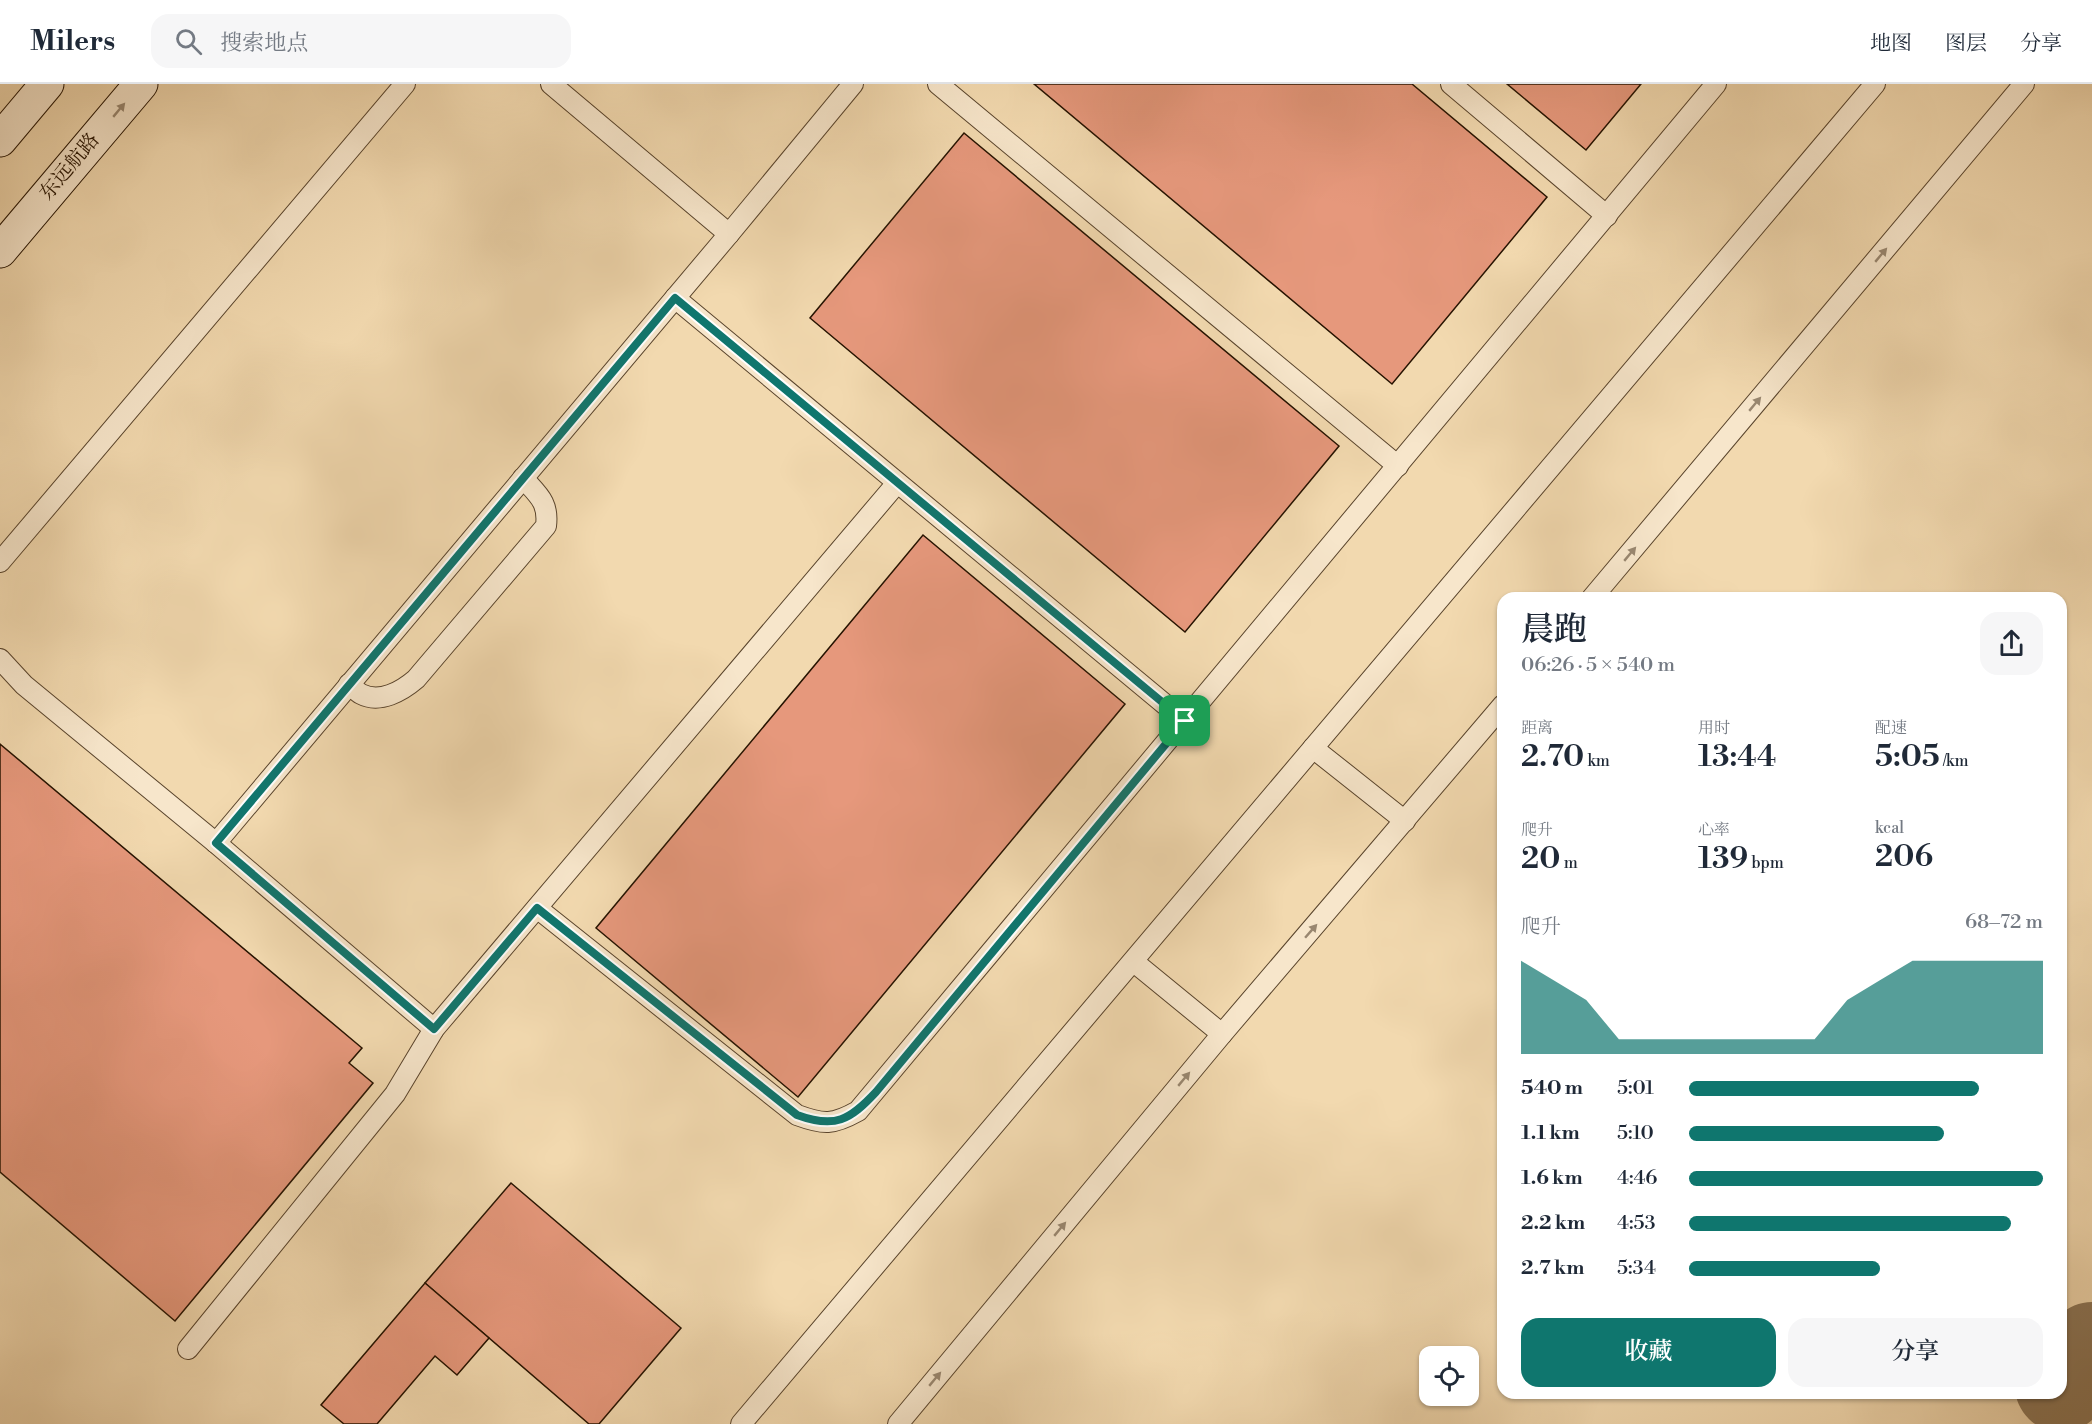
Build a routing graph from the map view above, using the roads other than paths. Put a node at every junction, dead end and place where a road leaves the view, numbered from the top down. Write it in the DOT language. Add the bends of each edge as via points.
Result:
graph roads {
  1 [pos="47,84"];
  2 [pos="141,84"];
  3 [pos="405,84"];
  4 [pos="551,84"];
  5 [pos="853,84"];
  6 [pos="938,84"];
  7 [pos="1451,84"];
  8 [pos="1716,84"];
  9 [pos="1875,84"];
  10 [pos="2024,84"];
  11 [pos="5,124"];
  12 [pos="1607,216"];
  13 [pos="729,234"];
  14 [pos="0,251"];
  15 [pos="675,298"];
  16 [pos="1398,466"];
  17 [pos="523,478"];
  18 [pos="897,483"];
  19 [pos="0,562"];
  20 [pos="1597,592"];
  21 [pos="0,659"];
  22 [pos="349,684"];
  23 [pos="1497,712"];
  24 [pos="1185,721"];
  25 [pos="1313,748"];
  26 [pos="1405,821"];
  27 [pos="216,843"];
  28 [pos="537,908"];
  29 [pos="1134,962"];
  30 [pos="434,1029"];
  31 [pos="1221,1034"];
  32 [pos="188,1349"];
  33 [pos="741,1424"];
  34 [pos="898,1424"];
  1 -- 11 [label="street"];
  14 -- 2 [label="street, 东远航路, one-way"];
  3 -- 19 [label="lane"];
  4 -- 13 [label="lane"];
  5 -- 13 [label="lane"];
  6 -- 16 [label="lane"];
  7 -- 12 [label="lane"];
  8 -- 12 [label="lane"];
  9 -- 25 [label="lane"];
  20 -- 10 [label="lane, one-way"];
  12 -- 16 [label="lane"];
  13 -- 15 [label="lane"];
  15 -- 17 [label="lane"];
  15 -- 18 [label="lane"];
  16 -- 24 [label="lane"];
  17 -- 22 [label="lane"];
  17 -- 22 [label="lane" via="543,501 548,513 546,526 409,685 385,697 373,697 361,694"];
  18 -- 24 [label="lane"];
  18 -- 28 [label="lane"];
  21 -- 27 [label="lane" via="24,685"];
  22 -- 27 [label="lane"];
  23 -- 26 [label="lane"];
  24 -- 28 [label="lane" via="876,1092 858,1111 837,1122 797,1115"];
  25 -- 26 [label="lane"];
  25 -- 29 [label="lane"];
  31 -- 26 [label="lane, one-way"];
  27 -- 30 [label="lane"];
  28 -- 30 [label="lane"];
  29 -- 31 [label="lane"];
  29 -- 33 [label="lane"];
  30 -- 32 [label="lane" via="395,1094"];
  34 -- 31 [label="lane, one-way"];
}
